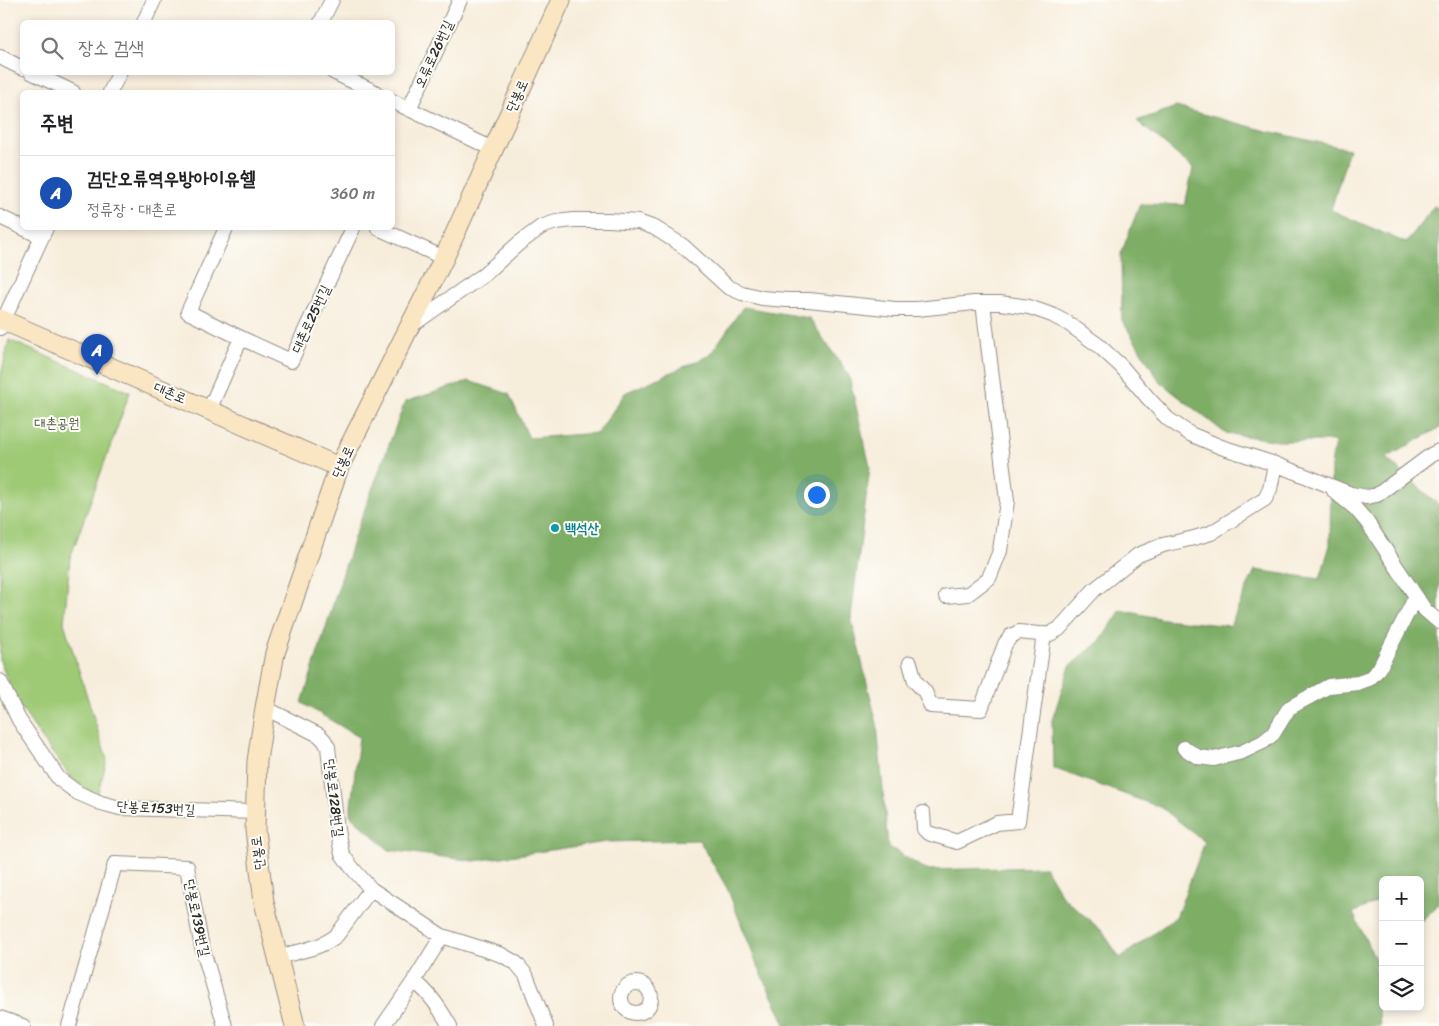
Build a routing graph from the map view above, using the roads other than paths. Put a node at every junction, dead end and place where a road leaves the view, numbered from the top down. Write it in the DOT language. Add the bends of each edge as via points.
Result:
graph roads {
  1 [pos="154,0"];
  2 [pos="332,0"];
  3 [pos="460,0"];
  4 [pos="560,0"];
  5 [pos="145,20"];
  6 [pos="322,20"];
  7 [pos="0,57"];
  8 [pos="20,67"];
  9 [pos="37,75"];
  10 [pos="118,75"];
  11 [pos="339,75"];
  12 [pos="69,90"];
  13 [pos="111,90"];
  14 [pos="371,90"];
  15 [pos="395,102"];
  16 [pos="409,109"];
  17 [pos="493,149"];
  18 [pos="0,217"];
  19 [pos="20,224"];
  20 [pos="225,230"];
  21 [pos="353,230"];
  22 [pos="382,230"];
  23 [pos="44,232"];
  24 [pos="444,258"];
  25 [pos="983,303"];
  26 [pos="1,323"];
  27 [pos="410,326"];
  28 [pos="241,338"];
  29 [pos="209,410"];
  30 [pos="1439,451"];
  31 [pos="1275,464"];
  32 [pos="339,467"];
  33 [pos="1325,484"];
  34 [pos="946,596"];
  35 [pos="1416,596"];
  36 [pos="1439,622"];
  37 [pos="1044,634"];
  38 [pos="910,663"];
  39 [pos="0,681"];
  40 [pos="265,708"];
  41 [pos="1184,748"];
  42 [pos="256,812"];
  43 [pos="923,813"];
  44 [pos="371,889"];
  45 [pos="442,936"];
  46 [pos="278,956"];
  47 [pos="414,980"];
  48 [pos="0,1018"];
  49 [pos="23,1026"];
  50 [pos="70,1026"];
  51 [pos="225,1026"];
  52 [pos="295,1026"];
  53 [pos="383,1026"];
  54 [pos="450,1026"];
  55 [pos="546,1026"];
  1 -- 5 [label="street"];
  2 -- 6 [label="street"];
  3 -- 16 [label="street, 오류로26번길"];
  4 -- 17 [label="street, 단봉로"];
  7 -- 8 [label="street"];
  9 -- 12 [label="street"];
  10 -- 13 [label="street"];
  11 -- 14 [label="street"];
  15 -- 16 [label="street"];
  16 -- 17 [label="street"];
  17 -- 24 [label="street, 단봉로"];
  18 -- 19 [label="street"];
  20 -- 28 [label="street, 대촌로25번길" via="188,312"];
  21 -- 28 [label="street, 대촌로25번길" via="291,361"];
  22 -- 24 [label="street"];
  23 -- 26 [label="street"];
  24 -- 27 [label="street, 단봉로"];
  25 -- 27 [label="street" via="895,309 762,298 728,287 683,246 655,228 638,222 574,220 541,227 485,274"];
  25 -- 31 [label="street" via="1028,307 1069,324 1098,345 1168,419 1190,434"];
  25 -- 34 [label="street" via="1007,501 1000,551 989,578 968,594"];
  26 -- 29 [label="street, 대촌로"];
  27 -- 32 [label="street, 단봉로"];
  28 -- 29 [label="street"];
  29 -- 32 [label="street, 대촌로"];
  30 -- 33 [label="street" via="1377,495 1351,494"];
  31 -- 33 [label="street"];
  31 -- 37 [label="street" via="1265,499 1211,533 1138,555 1094,590 1059,629"];
  32 -- 40 [label="street, 단봉로" via="275,653"];
  33 -- 35 [label="street" via="1367,522"];
  35 -- 36 [label="street" via="1425,610"];
  35 -- 41 [label="street" via="1379,668 1369,678 1358,683 1329,686 1289,708 1273,734 1242,752 1214,759 1198,756"];
  37 -- 38 [label="street" via="1019,632 1011,636 980,710 931,706 915,681"];
  37 -- 43 [label="street" via="1018,821 997,823 957,842 928,834 924,830"];
  39 -- 42 [label="street, 단봉로153번길" via="19,720 59,779 78,793 120,808"];
  40 -- 42 [label="street, 단봉로" via="257,761"];
  40 -- 44 [label="street, 단봉로128번길" via="324,740 328,747 342,854"];
  42 -- 46 [label="street, 단봉로" via="255,830 264,902"];
  44 -- 45 [label="street, 단봉로128번길"];
  44 -- 46 [label="street" via="337,935 323,945"];
  45 -- 47 [label="street"];
  45 -- 55 [label="street, 단봉로128번길" via="516,962 526,975"];
  46 -- 52 [label="street, 단봉로"];
  47 -- 53 [label="street"];
  47 -- 54 [label="street" via="424,988"];
  48 -- 49 [label="street"];
  50 -- 51 [label="street, 단봉로139번길" via="115,864 187,867 201,943"];
}
